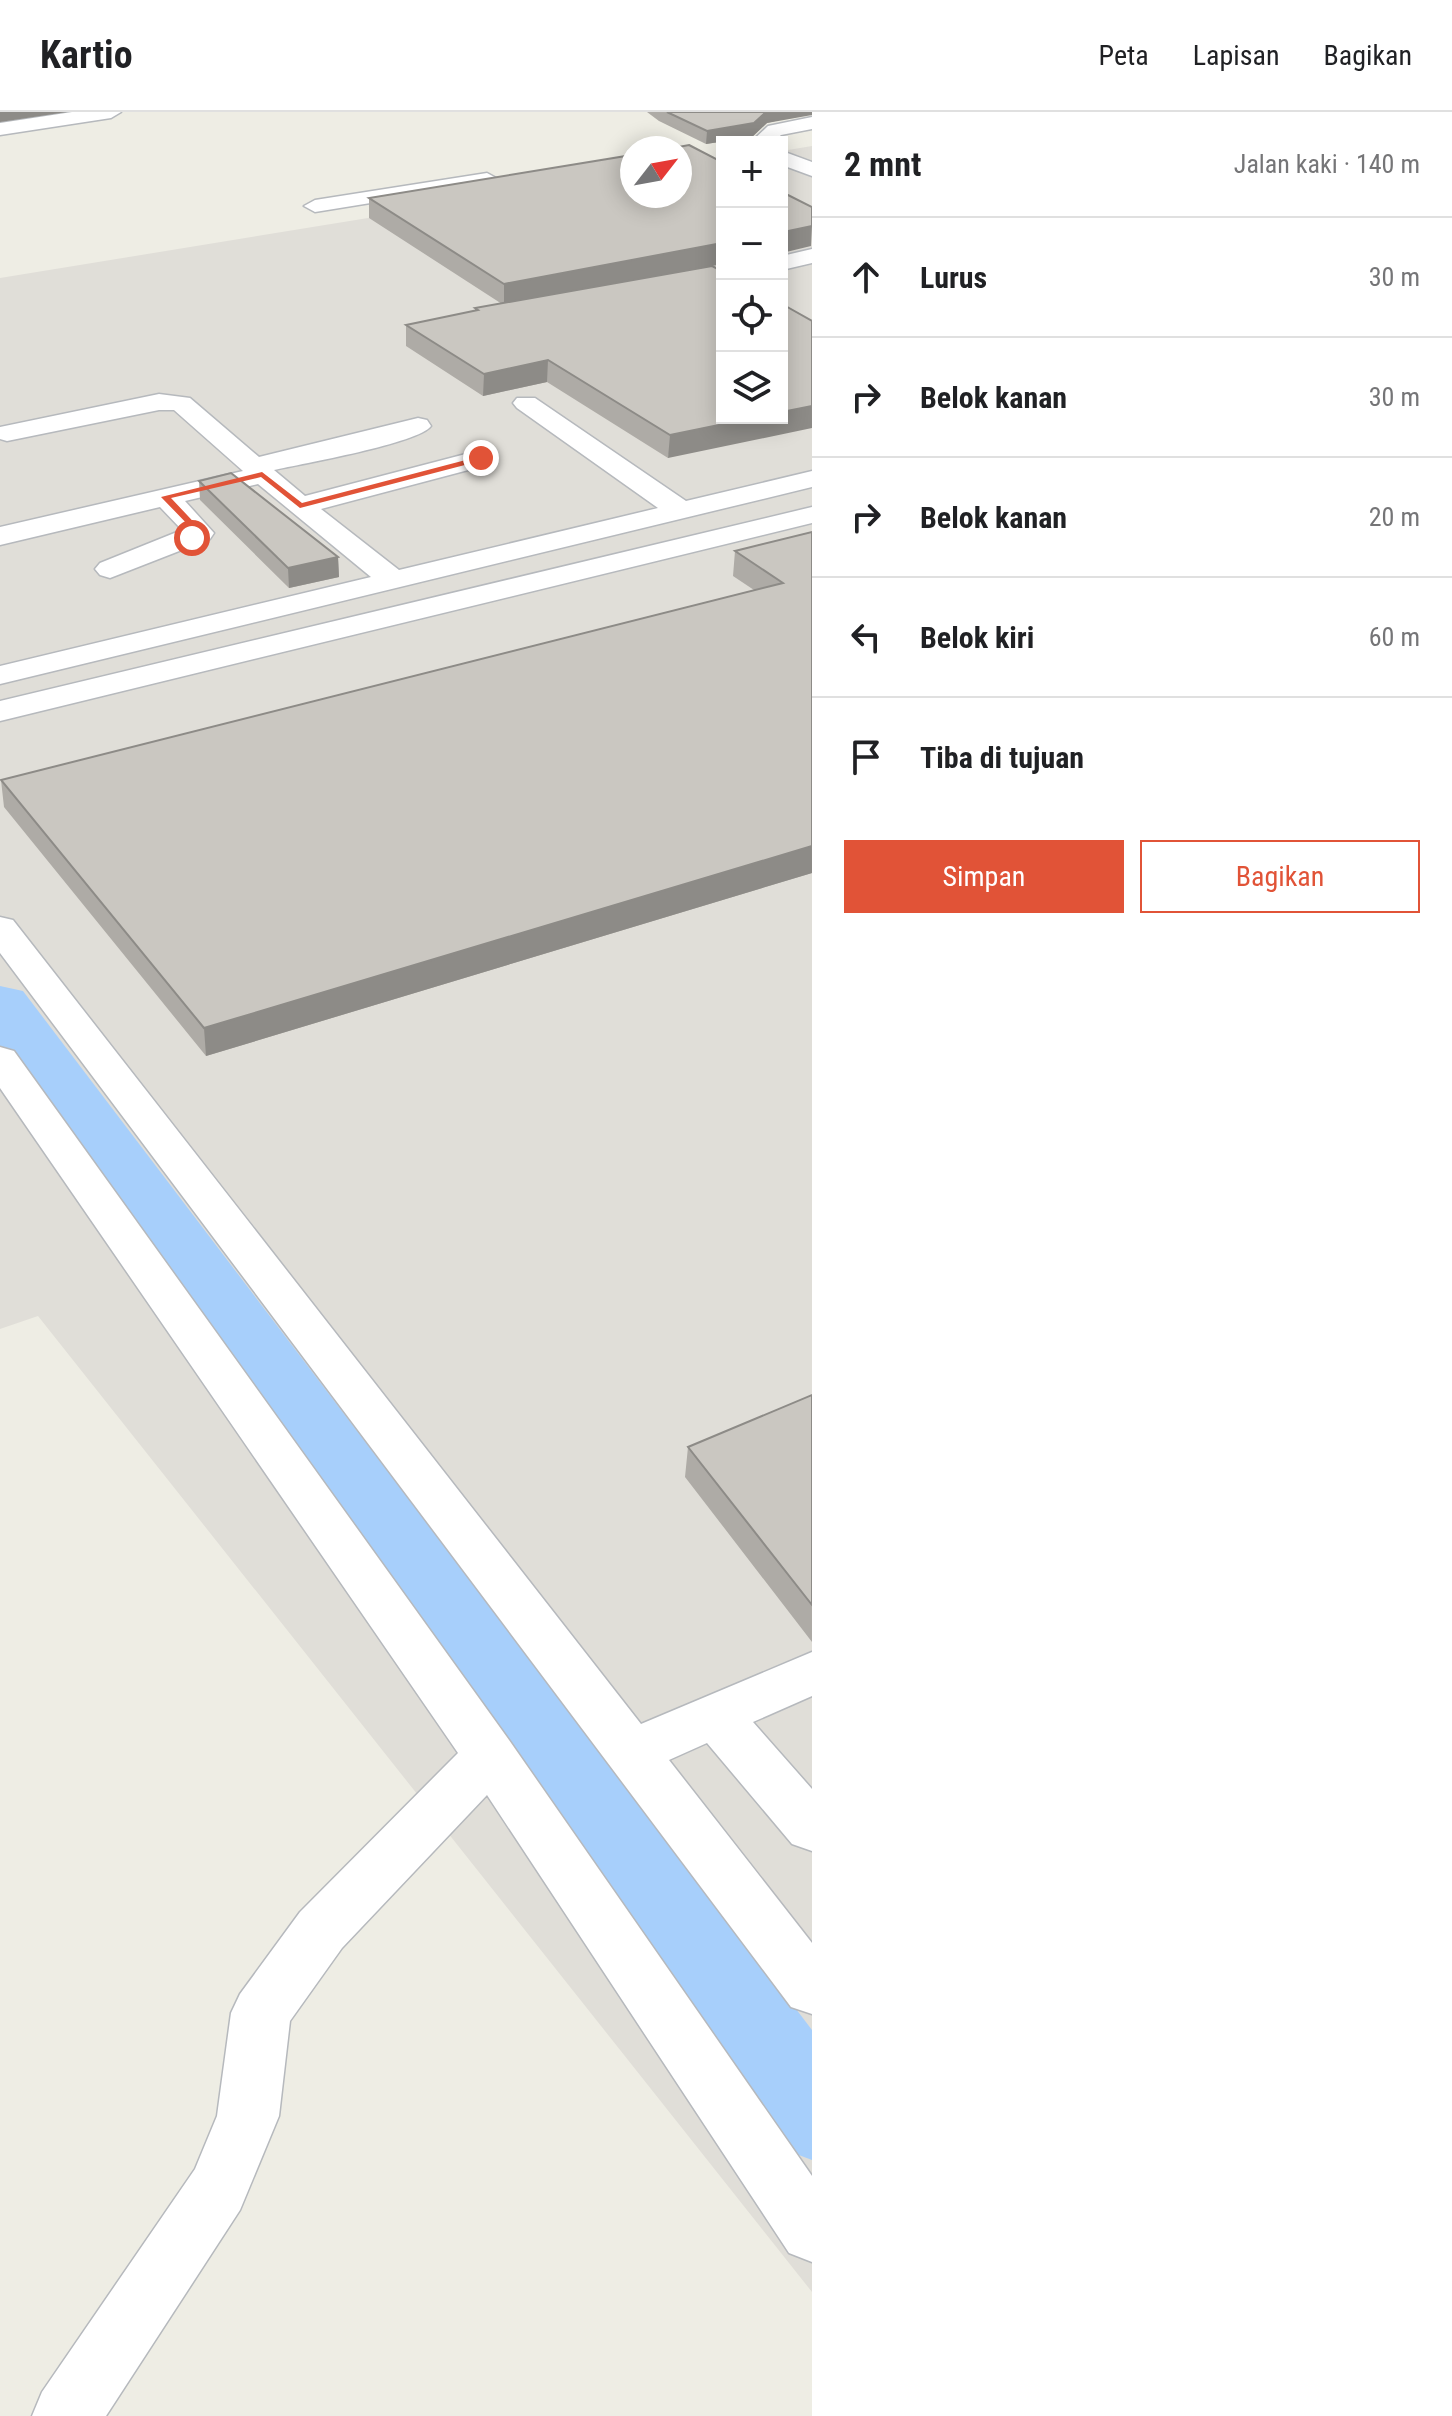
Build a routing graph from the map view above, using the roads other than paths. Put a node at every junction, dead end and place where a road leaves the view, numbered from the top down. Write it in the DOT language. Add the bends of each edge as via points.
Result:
graph roads {
  1 [pos="111,112"];
  2 [pos="812,123"];
  3 [pos="0,129"];
  4 [pos="768,136"];
  5 [pos="788,160"];
  6 [pos="812,170"];
  7 [pos="511,175"];
  8 [pos="315,206"];
  9 [pos="812,256"];
  10 [pos="788,262"];
  11 [pos="526,403"];
  12 [pos="418,426"];
  13 [pos="7,433"];
  14 [pos="481,458"];
  15 [pos="258,470"];
  16 [pos="812,479"];
  17 [pos="166,497"];
  18 [pos="300,506"];
  19 [pos="680,510"];
  20 [pos="812,515"];
  21 [pos="0,536"];
  22 [pos="769,554"];
  23 [pos="725,564"];
  24 [pos="110,569"];
  25 [pos="395,581"];
  26 [pos="0,675"];
  27 [pos="0,711"];
  28 [pos="0,928"];
  29 [pos="0,1059"];
  30 [pos="812,1673"];
  31 [pos="716,1716"];
  32 [pos="632,1752"];
  33 [pos="490,1756"];
  34 [pos="812,1828"];
  35 [pos="812,1988"];
  36 [pos="812,2231"];
  37 [pos="66,2416"];
  1 -- 3 [label="street"];
  2 -- 4 [label="street"];
  5 -- 6 [label="street"];
  7 -- 8 [label="street"];
  9 -- 10 [label="street"];
  11 -- 19 [label="street"];
  12 -- 15 [label="street"];
  13 -- 15 [label="street" via="159,402 181,403"];
  14 -- 18 [label="street"];
  15 -- 17 [label="street"];
  15 -- 18 [label="street"];
  16 -- 19 [label="street"];
  17 -- 21 [label="street"];
  17 -- 24 [label="street" via="200,533"];
  18 -- 25 [label="street"];
  19 -- 25 [label="street"];
  20 -- 27 [label="street"];
  22 -- 23 [label="street"];
  25 -- 26 [label="street"];
  28 -- 32 [label="street"];
  29 -- 33 [label="street"];
  30 -- 31 [label="street"];
  31 -- 32 [label="street"];
  31 -- 34 [label="street"];
  32 -- 35 [label="street"];
  33 -- 36 [label="street"];
  33 -- 37 [label="street" via="321,1930 261,2013 248,2116 218,2189"];
}
